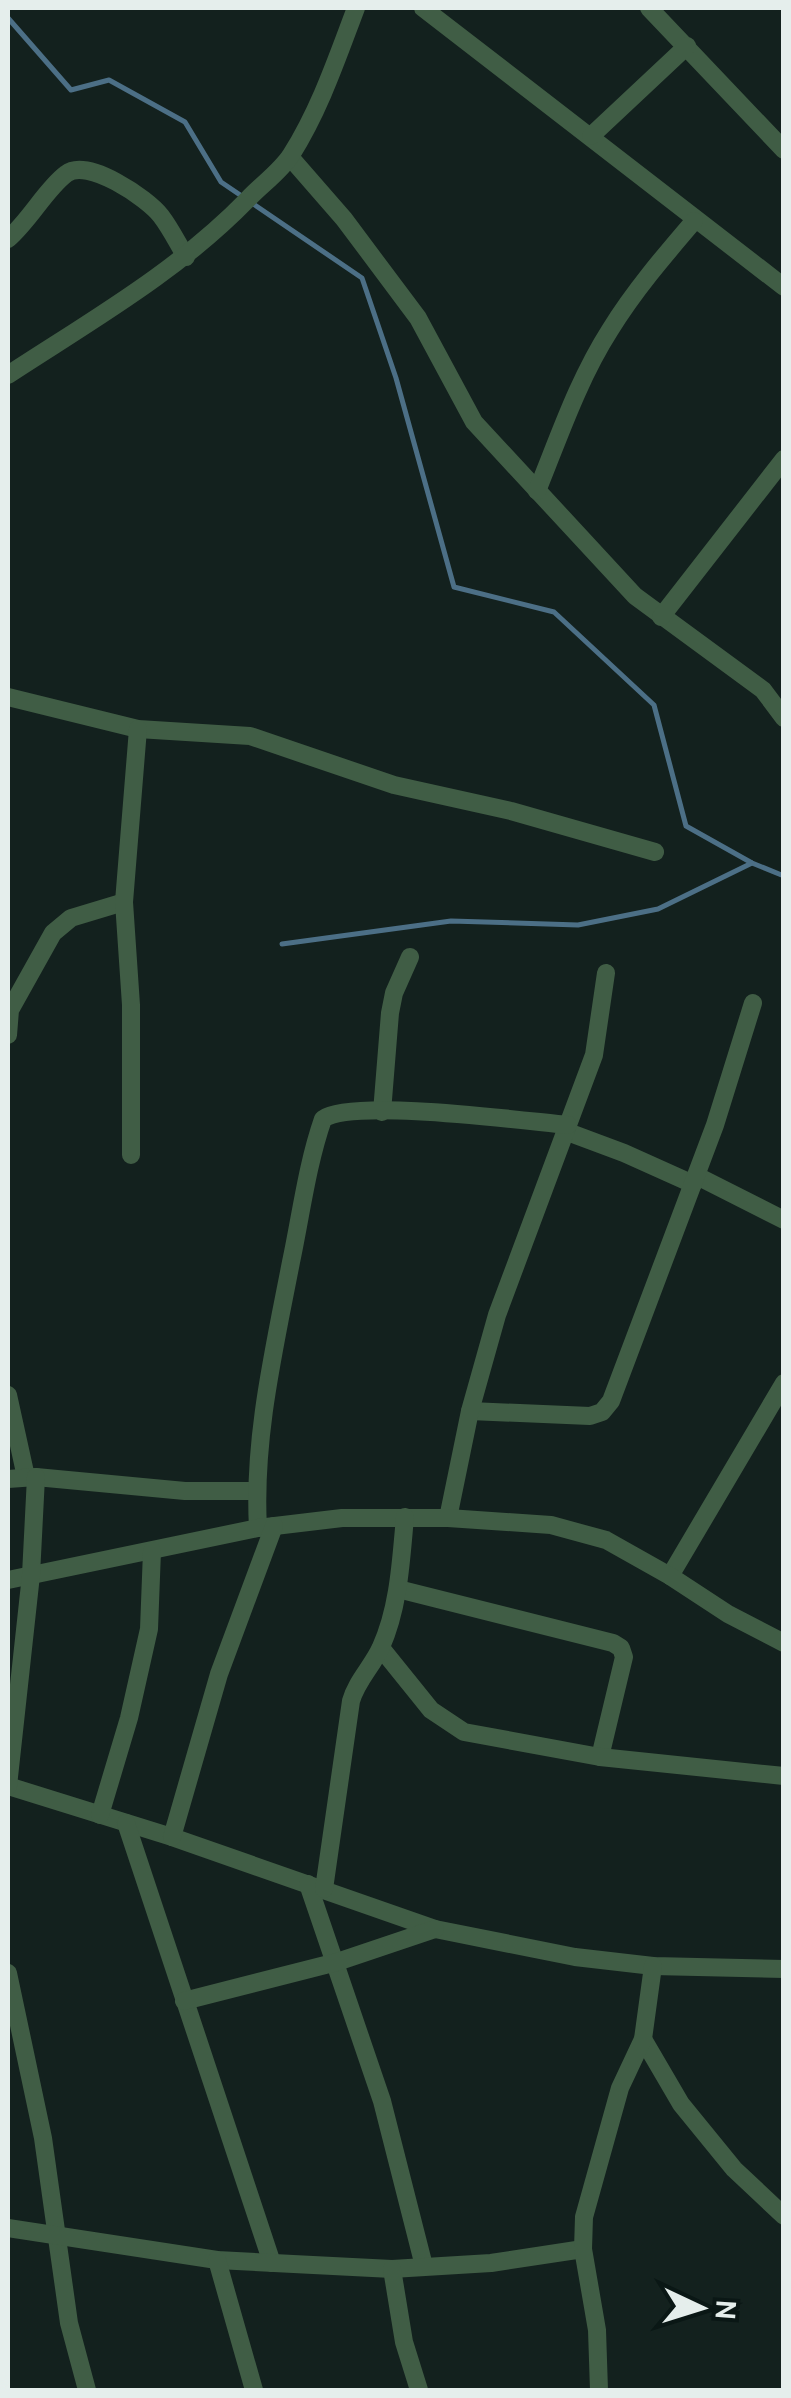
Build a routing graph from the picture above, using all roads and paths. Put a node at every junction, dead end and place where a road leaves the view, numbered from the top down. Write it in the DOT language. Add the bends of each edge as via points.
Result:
graph roads {
  1 [pos="356,8"];
  2 [pos="424,8"];
  3 [pos="650,8"];
  4 [pos="686,46"];
  5 [pos="591,136"];
  6 [pos="784,150"];
  7 [pos="290,157"];
  8 [pos="694,221"];
  9 [pos="8,239"];
  10 [pos="186,257"];
  11 [pos="784,287"];
  12 [pos="8,375"];
  13 [pos="784,460"];
  14 [pos="538,491"];
  15 [pos="661,617"];
  16 [pos="8,697"];
  17 [pos="784,718"];
  18 [pos="138,729"];
  19 [pos="655,852"];
  20 [pos="124,902"];
  21 [pos="410,957"];
  22 [pos="606,973"];
  23 [pos="753,1003"];
  24 [pos="9,1009"];
  25 [pos="8,1035"];
  26 [pos="382,1112"];
  27 [pos="566,1128"];
  28 [pos="130,1155"];
  29 [pos="695,1180"];
  30 [pos="784,1220"];
  31 [pos="784,1383"];
  32 [pos="8,1395"];
  33 [pos="470,1411"];
  34 [pos="23,1478"];
  35 [pos="256,1490"];
  36 [pos="404,1517"];
  37 [pos="448,1518"];
  38 [pos="266,1528"];
  39 [pos="152,1550"];
  40 [pos="31,1575"];
  41 [pos="670,1576"];
  42 [pos="8,1580"];
  43 [pos="398,1589"];
  44 [pos="784,1643"];
  45 [pos="381,1648"];
  46 [pos="600,1757"];
  47 [pos="784,1776"];
  48 [pos="8,1786"];
  49 [pos="100,1815"];
  50 [pos="126,1823"];
  51 [pos="172,1836"];
  52 [pos="316,1887"];
  53 [pos="436,1929"];
  54 [pos="337,1962"];
  55 [pos="653,1966"];
  56 [pos="784,1969"];
  57 [pos="8,1973"];
  58 [pos="184,2002"];
  59 [pos="643,2039"];
  60 [pos="784,2216"];
  61 [pos="8,2228"];
  62 [pos="57,2236"];
  63 [pos="583,2249"];
  64 [pos="217,2260"];
  65 [pos="272,2262"];
  66 [pos="424,2266"];
  67 [pos="392,2269"];
  68 [pos="87,2390"];
  69 [pos="254,2390"];
  70 [pos="419,2390"];
  71 [pos="600,2390"];
  1 -- 7 [label="street" via="325,92"];
  2 -- 5 [label="street"];
  3 -- 4 [label="street"];
  4 -- 5 [label="street"];
  4 -- 6 [label="street"];
  5 -- 8 [label="street"];
  7 -- 10 [label="street"];
  7 -- 14 [label="street" via="418,318 474,422"];
  8 -- 11 [label="street"];
  8 -- 14 [label="street" via="608,333"];
  9 -- 10 [label="street" via="66,173 77,169 128,188 160,214"];
  10 -- 12 [label="street"];
  13 -- 15 [label="street"];
  14 -- 15 [label="street"];
  15 -- 17 [label="street" via="764,690"];
  16 -- 18 [label="street"];
  18 -- 19 [label="street" via="250,736 394,785"];
  18 -- 20 [label="street"];
  20 -- 24 [label="street" via="71,918 53,933"];
  20 -- 28 [label="street"];
  21 -- 26 [label="street" via="390,1013"];
  22 -- 27 [label="street" via="594,1054"];
  23 -- 29 [label="street"];
  24 -- 25 [label="street"];
  26 -- 27 [label="street"];
  26 -- 35 [label="street" via="333,1112 316,1139 267,1386"];
  27 -- 29 [label="street"];
  27 -- 33 [label="street" via="497,1315"];
  29 -- 30 [label="street"];
  29 -- 33 [label="street" via="602,1412"];
  31 -- 41 [label="street"];
  32 -- 34 [label="street"];
  33 -- 37 [label="street"];
  34 -- 35 [label="street"];
  34 -- 40 [label="street"];
  35 -- 38 [label="street"];
  36 -- 37 [label="street"];
  36 -- 38 [label="street"];
  36 -- 43 [label="street"];
  37 -- 41 [label="street" via="552,1526 606,1540"];
  38 -- 39 [label="street"];
  38 -- 51 [label="street"];
  39 -- 40 [label="street"];
  39 -- 49 [label="street" via="149,1629"];
  40 -- 42 [label="street"];
  40 -- 48 [label="street"];
  41 -- 44 [label="street"];
  43 -- 45 [label="street"];
  43 -- 46 [label="street" via="622,1648"];
  45 -- 46 [label="street" via="431,1710 464,1732"];
  45 -- 52 [label="street" via="356,1682"];
  46 -- 47 [label="street"];
  48 -- 49 [label="street"];
  49 -- 50 [label="street"];
  50 -- 51 [label="street"];
  50 -- 58 [label="street"];
  51 -- 52 [label="street"];
  52 -- 53 [label="street"];
  52 -- 54 [label="street"];
  53 -- 54 [label="street"];
  53 -- 55 [label="street"];
  54 -- 58 [label="street"];
  54 -- 66 [label="street" via="382,2101"];
  55 -- 56 [label="street"];
  55 -- 59 [label="street"];
  57 -- 62 [label="street"];
  58 -- 65 [label="street"];
  59 -- 60 [label="street" via="681,2104"];
  59 -- 63 [label="street" via="620,2088 596,2171"];
  61 -- 62 [label="street"];
  62 -- 64 [label="street"];
  62 -- 68 [label="street"];
  63 -- 66 [label="street"];
  63 -- 71 [label="street"];
  64 -- 65 [label="street"];
  64 -- 69 [label="street"];
  65 -- 67 [label="street"];
  66 -- 67 [label="street"];
  67 -- 70 [label="street"];
}
